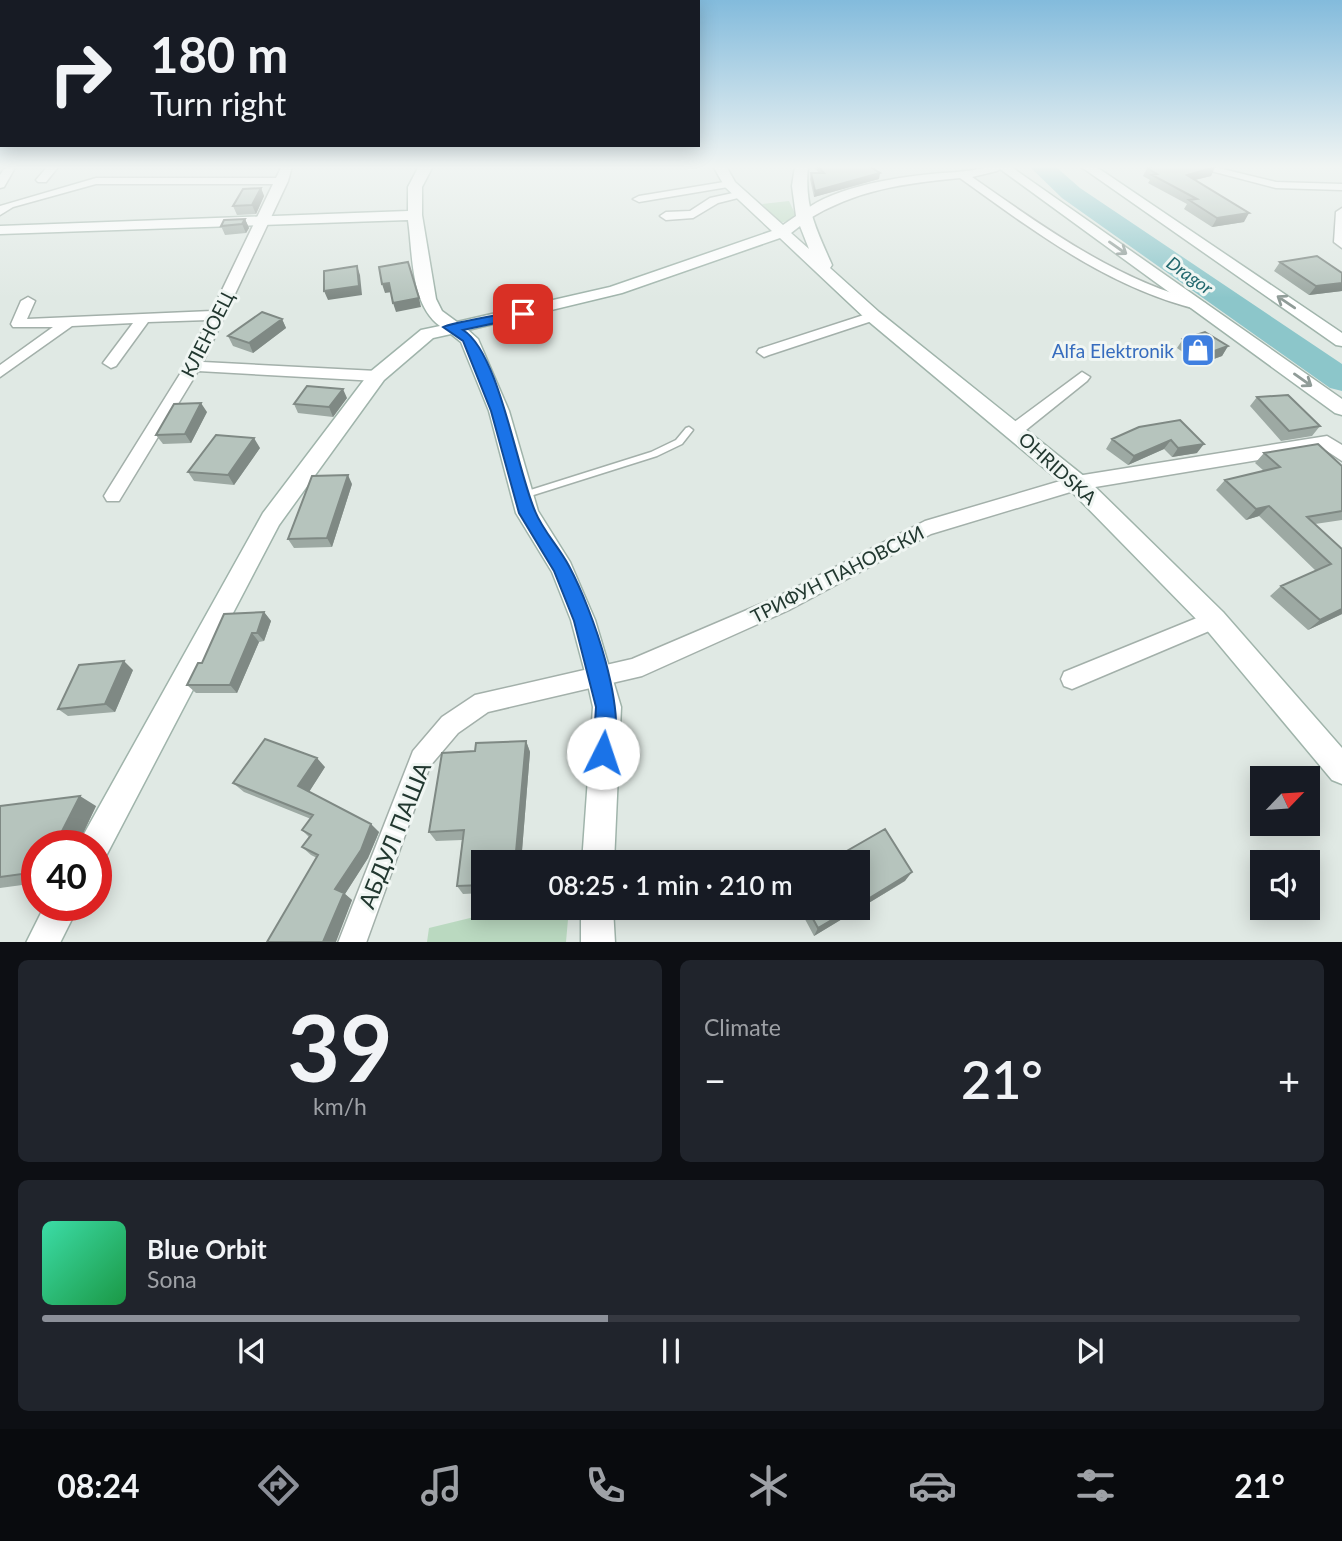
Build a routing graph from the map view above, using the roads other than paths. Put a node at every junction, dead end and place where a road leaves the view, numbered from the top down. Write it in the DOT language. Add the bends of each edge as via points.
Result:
graph roads {
  1 [pos="268,210"];
  2 [pos="415,210"];
  3 [pos="700,210"];
  4 [pos="759,210"];
  5 [pos="802,210"];
  6 [pos="814,210"];
  7 [pos="1013,210"];
  8 [pos="1064,210"];
  9 [pos="1150,210"];
  10 [pos="1342,212"];
  11 [pos="415,215"];
  12 [pos="666,216"];
  13 [pos="803,217"];
  14 [pos="263,220"];
  15 [pos="0,230"];
  16 [pos="783,232"];
  17 [pos="1342,244"];
  18 [pos="827,273"];
  19 [pos="28,301"];
  20 [pos="1200,306"];
  21 [pos="218,315"];
  22 [pos="873,316"];
  23 [pos="143,319"];
  24 [pos="67,323"];
  25 [pos="450,327"];
  26 [pos="1342,341"];
  27 [pos="764,352"];
  28 [pos="22,356"];
  29 [pos="111,363"];
  30 [pos="0,364"];
  31 [pos="193,366"];
  32 [pos="0,372"];
  33 [pos="377,376"];
  34 [pos="1082,377"];
  35 [pos="1342,408"];
  36 [pos="689,430"];
  37 [pos="1015,430"];
  38 [pos="1335,449"];
  39 [pos="1077,483"];
  40 [pos="522,495"];
  41 [pos="113,496"];
  42 [pos="1214,620"];
  43 [pos="599,676"];
  44 [pos="1072,679"];
  45 [pos="1342,770"];
  46 [pos="103,830"];
  47 [pos="599,850"];
  48 [pos="597,920"];
  49 [pos="55,921"];
  50 [pos="44,942"];
  51 [pos="352,942"];
  52 [pos="598,942"];
  1 -- 14 [label="street, КЛЕНОЕЦ"];
  2 -- 11 [label="street"];
  3 -- 12 [label="street"];
  4 -- 16 [label="street"];
  5 -- 13 [label="street, OHRIDSKA"];
  6 -- 13 [label="street"];
  7 -- 20 [label="street" via="1160,297"];
  8 -- 20 [label="street, one-way"];
  26 -- 9 [label="street, one-way"];
  10 -- 17 [label="street"];
  11 -- 14 [label="street"];
  11 -- 25 [label="street" via="428,299 435,314"];
  13 -- 16 [label="street"];
  13 -- 18 [label="street, OHRIDSKA"];
  14 -- 15 [label="street"];
  14 -- 21 [label="street, КЛЕНОЕЦ"];
  16 -- 18 [label="street"];
  16 -- 25 [label="street" via="604,293"];
  18 -- 22 [label="street, OHRIDSKA"];
  19 -- 24 [label="street" via="18,324"];
  20 -- 35 [label="street, one-way"];
  21 -- 23 [label="street"];
  21 -- 31 [label="street, КЛЕНОЕЦ"];
  22 -- 27 [label="street"];
  22 -- 37 [label="street, OHRIDSKA"];
  23 -- 24 [label="street"];
  23 -- 29 [label="street"];
  24 -- 28 [label="street"];
  25 -- 33 [label="street" via="427,334"];
  25 -- 40 [label="street" via="469,339 499,411"];
  28 -- 30 [label="street"];
  28 -- 32 [label="street"];
  31 -- 33 [label="street"];
  31 -- 41 [label="street, КЛЕНОЕЦ"];
  33 -- 46 [label="street" via="271,519"];
  34 -- 37 [label="street"];
  36 -- 40 [label="lane" via="679,442 654,454"];
  37 -- 39 [label="street, OHRIDSKA"];
  38 -- 39 [label="street, ТРИФУН ПАНОВСКИ"];
  39 -- 42 [label="street, OHRIDSKA"];
  39 -- 43 [label="street, ТРИФУН ПАНОВСКИ" via="925,528 771,609 634,669"];
  40 -- 43 [label="street" via="527,513 562,569"];
  42 -- 44 [label="street"];
  42 -- 45 [label="street, OHRIDSKA"];
  43 -- 47 [label="street" via="607,707"];
  43 -- 51 [label="street, АБДУЛ ПАША" via="483,703 450,725 421,759"];
  48 -- 52 [label="street"];
  49 -- 50 [label="street"];
}
